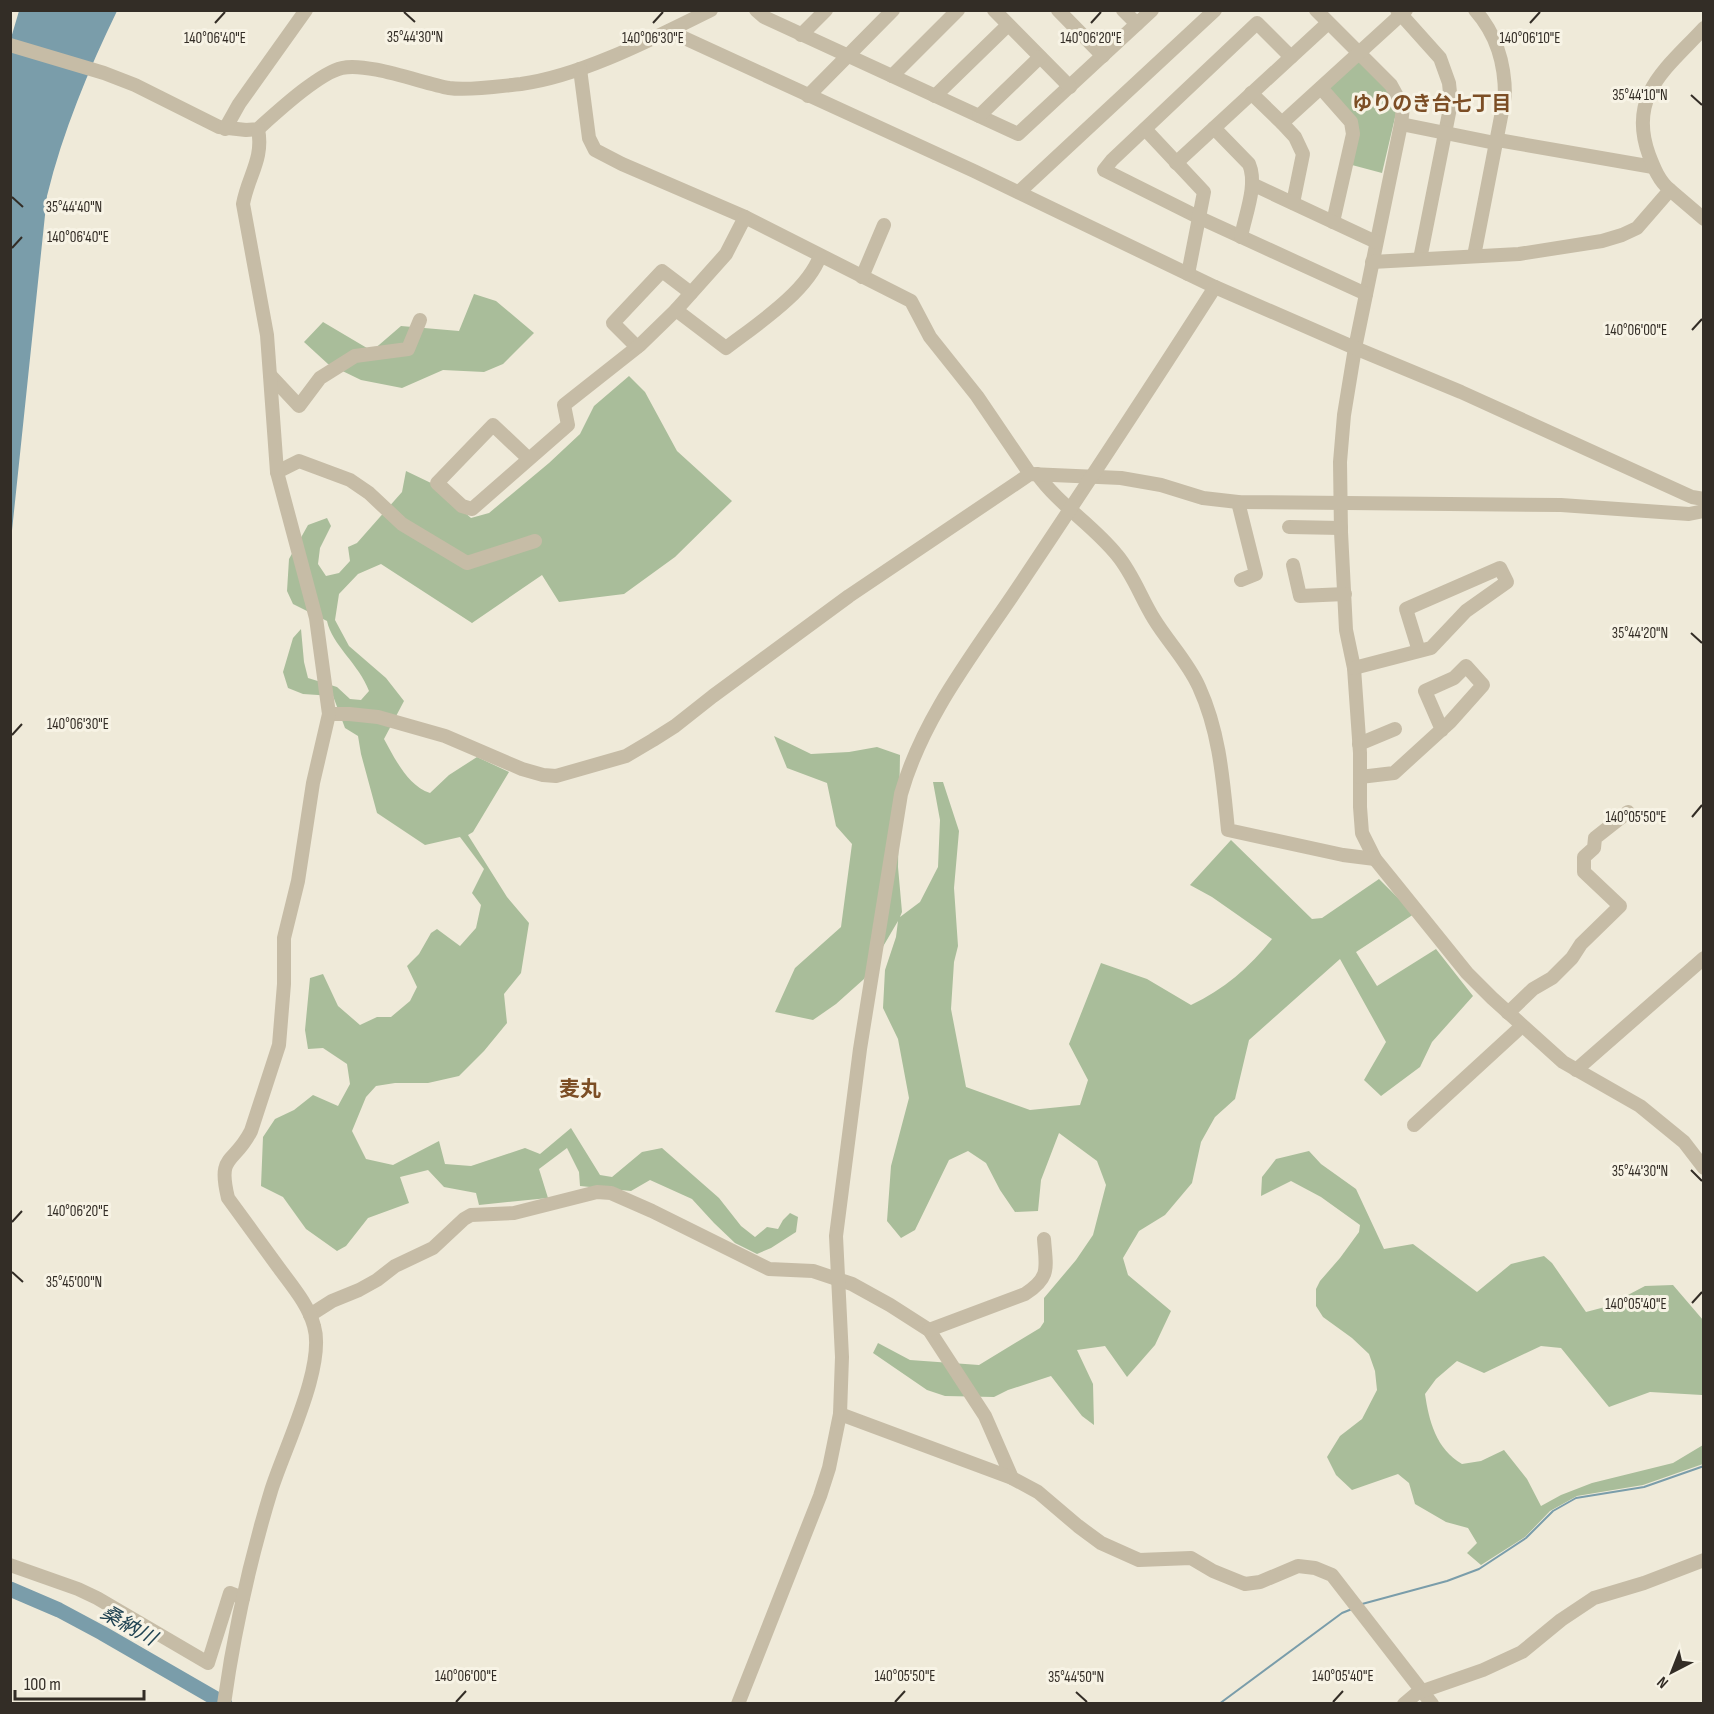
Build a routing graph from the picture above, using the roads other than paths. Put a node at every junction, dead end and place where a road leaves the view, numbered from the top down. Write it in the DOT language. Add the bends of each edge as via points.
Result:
graph roads {
  1 [pos="306,10"];
  2 [pos="711,10"];
  3 [pos="756,10"];
  4 [pos="826,10"];
  5 [pos="893,10"];
  6 [pos="958,10"];
  7 [pos="994,10"];
  8 [pos="1058,10"];
  9 [pos="1123,10"];
  10 [pos="1152,10"];
  11 [pos="1215,10"];
  12 [pos="1316,10"];
  13 [pos="1475,10"];
  14 [pos="1401,12"];
  15 [pos="1328,23"];
  16 [pos="1137,24"];
  17 [pos="1008,25"];
  18 [pos="1704,28"];
  19 [pos="669,31"];
  20 [pos="801,35"];
  21 [pos="10,45"];
  22 [pos="1360,53"];
  23 [pos="847,56"];
  24 [pos="1103,56"];
  25 [pos="1040,57"];
  26 [pos="1291,57"];
  27 [pos="579,69"];
  28 [pos="892,76"];
  29 [pos="1070,87"];
  30 [pos="1321,88"];
  31 [pos="1251,93"];
  32 [pos="808,96"];
  33 [pos="935,96"];
  34 [pos="979,116"];
  35 [pos="1282,123"];
  36 [pos="1401,124"];
  37 [pos="1214,128"];
  38 [pos="225,129"];
  39 [pos="258,129"];
  40 [pos="1145,129"];
  41 [pos="1446,134"];
  42 [pos="1496,142"];
  43 [pos="1176,163"];
  44 [pos="1653,167"];
  45 [pos="1252,184"];
  46 [pos="1670,190"];
  47 [pos="1019,192"];
  48 [pos="1293,203"];
  49 [pos="745,218"];
  50 [pos="1200,218"];
  51 [pos="1704,219"];
  52 [pos="1333,222"];
  53 [pos="884,225"];
  54 [pos="1241,237"];
  55 [pos="1376,242"];
  56 [pos="820,256"];
  57 [pos="1474,256"];
  58 [pos="1420,259"];
  59 [pos="1372,262"];
  60 [pos="1188,274"];
  61 [pos="862,277"];
  62 [pos="1215,287"];
  63 [pos="691,293"];
  64 [pos="1366,294"];
  65 [pos="676,310"];
  66 [pos="420,320"];
  67 [pos="637,347"];
  68 [pos="1354,348"];
  69 [pos="270,375"];
  70 [pos="529,459"];
  71 [pos="277,472"];
  72 [pos="1034,474"];
  73 [pos="1092,478"];
  74 [pos="1704,499"];
  75 [pos="1238,502"];
  76 [pos="1341,504"];
  77 [pos="1071,509"];
  78 [pos="1704,511"];
  79 [pos="1289,526"];
  80 [pos="1341,528"];
  81 [pos="534,541"];
  82 [pos="1293,565"];
  83 [pos="1241,580"];
  84 [pos="1345,594"];
  85 [pos="1419,651"];
  86 [pos="1354,668"];
  87 [pos="329,714"];
  88 [pos="1395,729"];
  89 [pos="1442,729"];
  90 [pos="1359,744"];
  91 [pos="1360,777"];
  92 [pos="1628,812"];
  93 [pos="1375,859"];
  94 [pos="1704,958"];
  95 [pos="1508,1013"];
  96 [pos="1522,1026"];
  97 [pos="1576,1070"];
  98 [pos="1414,1125"];
  99 [pos="1704,1168"];
  100 [pos="1044,1239"];
  101 [pos="837,1279"];
  102 [pos="310,1315"];
  103 [pos="929,1330"];
  104 [pos="840,1414"];
  105 [pos="1012,1478"];
  106 [pos="1704,1560"];
  107 [pos="10,1565"];
  108 [pos="243,1598"];
  109 [pos="1423,1691"];
  110 [pos="224,1704"];
  111 [pos="738,1704"];
  112 [pos="1404,1704"];
  113 [pos="1432,1704"];
  1 -- 38 [label="street"];
  2 -- 19 [label="street"];
  3 -- 20 [label="street"];
  4 -- 20 [label="street"];
  5 -- 23 [label="street"];
  6 -- 28 [label="street"];
  7 -- 17 [label="street"];
  8 -- 24 [label="street"];
  9 -- 16 [label="street"];
  10 -- 16 [label="street"];
  11 -- 47 [label="street"];
  12 -- 15 [label="street"];
  13 -- 42 [label="street" via="1492,35 1504,69 1505,96"];
  14 -- 22 [label="street"];
  14 -- 41 [label="street" via="1440,58 1451,103"];
  15 -- 22 [label="street"];
  15 -- 26 [label="street"];
  16 -- 24 [label="street"];
  17 -- 25 [label="street"];
  17 -- 33 [label="street"];
  18 -- 44 [label="street" via="1646,97 1641,122"];
  19 -- 27 [label="street"];
  19 -- 32 [label="street"];
  20 -- 23 [label="street"];
  21 -- 38 [label="street" via="135,85"];
  22 -- 30 [label="street"];
  22 -- 36 [label="street" via="1398,95 1403,107"];
  23 -- 28 [label="street"];
  23 -- 32 [label="street"];
  24 -- 29 [label="street"];
  25 -- 29 [label="street"];
  25 -- 34 [label="street"];
  26 -- 31 [label="street"];
  26 -- 40 [label="street" via="1257,23"];
  27 -- 39 [label="street" via="523,84 460,89 363,67 342,68 321,78"];
  27 -- 49 [label="street" via="589,138 595,150"];
  28 -- 33 [label="street"];
  29 -- 34 [label="street" via="1018,134"];
  30 -- 35 [label="street"];
  30 -- 52 [label="street" via="1351,122 1353,134"];
  31 -- 35 [label="street"];
  31 -- 37 [label="street"];
  32 -- 47 [label="street"];
  33 -- 34 [label="street"];
  35 -- 48 [label="street" via="1303,154"];
  36 -- 41 [label="street"];
  36 -- 55 [label="street"];
  37 -- 43 [label="street"];
  37 -- 45 [label="street" via="1249,164"];
  38 -- 39 [label="street"];
  39 -- 69 [label="street" via="260,152 243,204 260,287"];
  40 -- 43 [label="street"];
  40 -- 50 [label="street" via="1104,170"];
  41 -- 42 [label="street"];
  41 -- 58 [label="street"];
  42 -- 44 [label="street"];
  42 -- 57 [label="street"];
  43 -- 50 [label="street" via="1204,192"];
  44 -- 46 [label="street"];
  45 -- 48 [label="street"];
  45 -- 54 [label="street"];
  46 -- 51 [label="street"];
  46 -- 57 [label="street" via="1637,228 1622,236 1519,254"];
  47 -- 60 [label="street"];
  48 -- 52 [label="street"];
  49 -- 56 [label="street"];
  49 -- 63 [label="street" via="726,254"];
  50 -- 54 [label="street"];
  50 -- 60 [label="street"];
  52 -- 55 [label="street"];
  53 -- 61 [label="street"];
  54 -- 64 [label="street"];
  55 -- 59 [label="street"];
  56 -- 61 [label="street"];
  56 -- 65 [label="street" via="816,268 790,296 726,348"];
  57 -- 58 [label="street"];
  58 -- 59 [label="street"];
  59 -- 64 [label="street"];
  60 -- 62 [label="street"];
  61 -- 72 [label="street" via="910,301 930,337"];
  62 -- 68 [label="street"];
  62 -- 73 [label="street"];
  63 -- 65 [label="street"];
  63 -- 67 [label="street" via="662,271 613,323"];
  64 -- 68 [label="street"];
  65 -- 67 [label="street"];
  66 -- 69 [label="street" via="408,349 355,356 320,378 299,406"];
  67 -- 70 [label="street" via="564,405 568,425"];
  68 -- 74 [label="street"];
  68 -- 76 [label="street" via="1340,462"];
  69 -- 71 [label="street"];
  70 -- 70 [label="street" via="472,509 462,506 437,483 494,424"];
  71 -- 81 [label="street" via="299,461 350,480 402,524 467,563"];
  71 -- 87 [label="street" via="316,618"];
  72 -- 73 [label="street"];
  72 -- 77 [label="street"];
  72 -- 87 [label="street" via="849,596 675,726 626,756 556,776 543,775 445,736 378,717"];
  73 -- 75 [label="street" via="1121,478 1203,498"];
  73 -- 77 [label="street"];
  75 -- 76 [label="street"];
  75 -- 83 [label="street" via="1256,574"];
  76 -- 78 [label="street" via="1561,506 1689,514"];
  76 -- 80 [label="street"];
  77 -- 93 [label="street" via="1117,555 1199,686 1219,747 1228,830"];
  77 -- 101 [label="street" via="934,713 901,794 860,1049 836,1236"];
  79 -- 80 [label="street"];
  80 -- 84 [label="street"];
  82 -- 84 [label="street" via="1300,596"];
  84 -- 86 [label="street" via="1346,630"];
  85 -- 85 [label="street" via="1431,648 1466,611 1507,582 1500,568 1406,609"];
  85 -- 86 [label="street"];
  86 -- 90 [label="street"];
  87 -- 102 [label="street" via="284,938 279,1045 247,1140 224,1167 228,1198"];
  88 -- 90 [label="street"];
  89 -- 89 [label="street" via="1483,685 1466,666 1454,678 1425,691"];
  89 -- 91 [label="street" via="1394,773"];
  90 -- 91 [label="street"];
  91 -- 93 [label="street" via="1362,833"];
  92 -- 95 [label="street" via="1596,838 1594,848 1584,857 1584,872 1620,906 1552,978 1533,989"];
  93 -- 95 [label="street" via="1467,973"];
  94 -- 97 [label="street"];
  95 -- 96 [label="street"];
  96 -- 97 [label="street"];
  96 -- 98 [label="street"];
  97 -- 99 [label="street" via="1640,1106 1684,1142"];
  100 -- 103 [label="street" via="1046,1266 1038,1286"];
  101 -- 102 [label="street" via="813,1271 769,1269 652,1211 611,1193 597,1192 514,1213 471,1215 433,1248"];
  101 -- 103 [label="street"];
  101 -- 104 [label="street" via="842,1357"];
  102 -- 108 [label="street" via="317,1345 315,1361 271,1490"];
  103 -- 105 [label="street" via="985,1416"];
  104 -- 105 [label="street"];
  104 -- 111 [label="street" via="820,1496"];
  105 -- 109 [label="street" via="1038,1492 1101,1543 1139,1560 1191,1558 1245,1584 1298,1566 1332,1575"];
  106 -- 109 [label="street" via="1594,1598 1522,1652"];
  107 -- 108 [label="street" via="97,1598 208,1664 230,1593"];
  108 -- 110 [label="street"];
  109 -- 112 [label="street"];
  109 -- 113 [label="street"];
}
